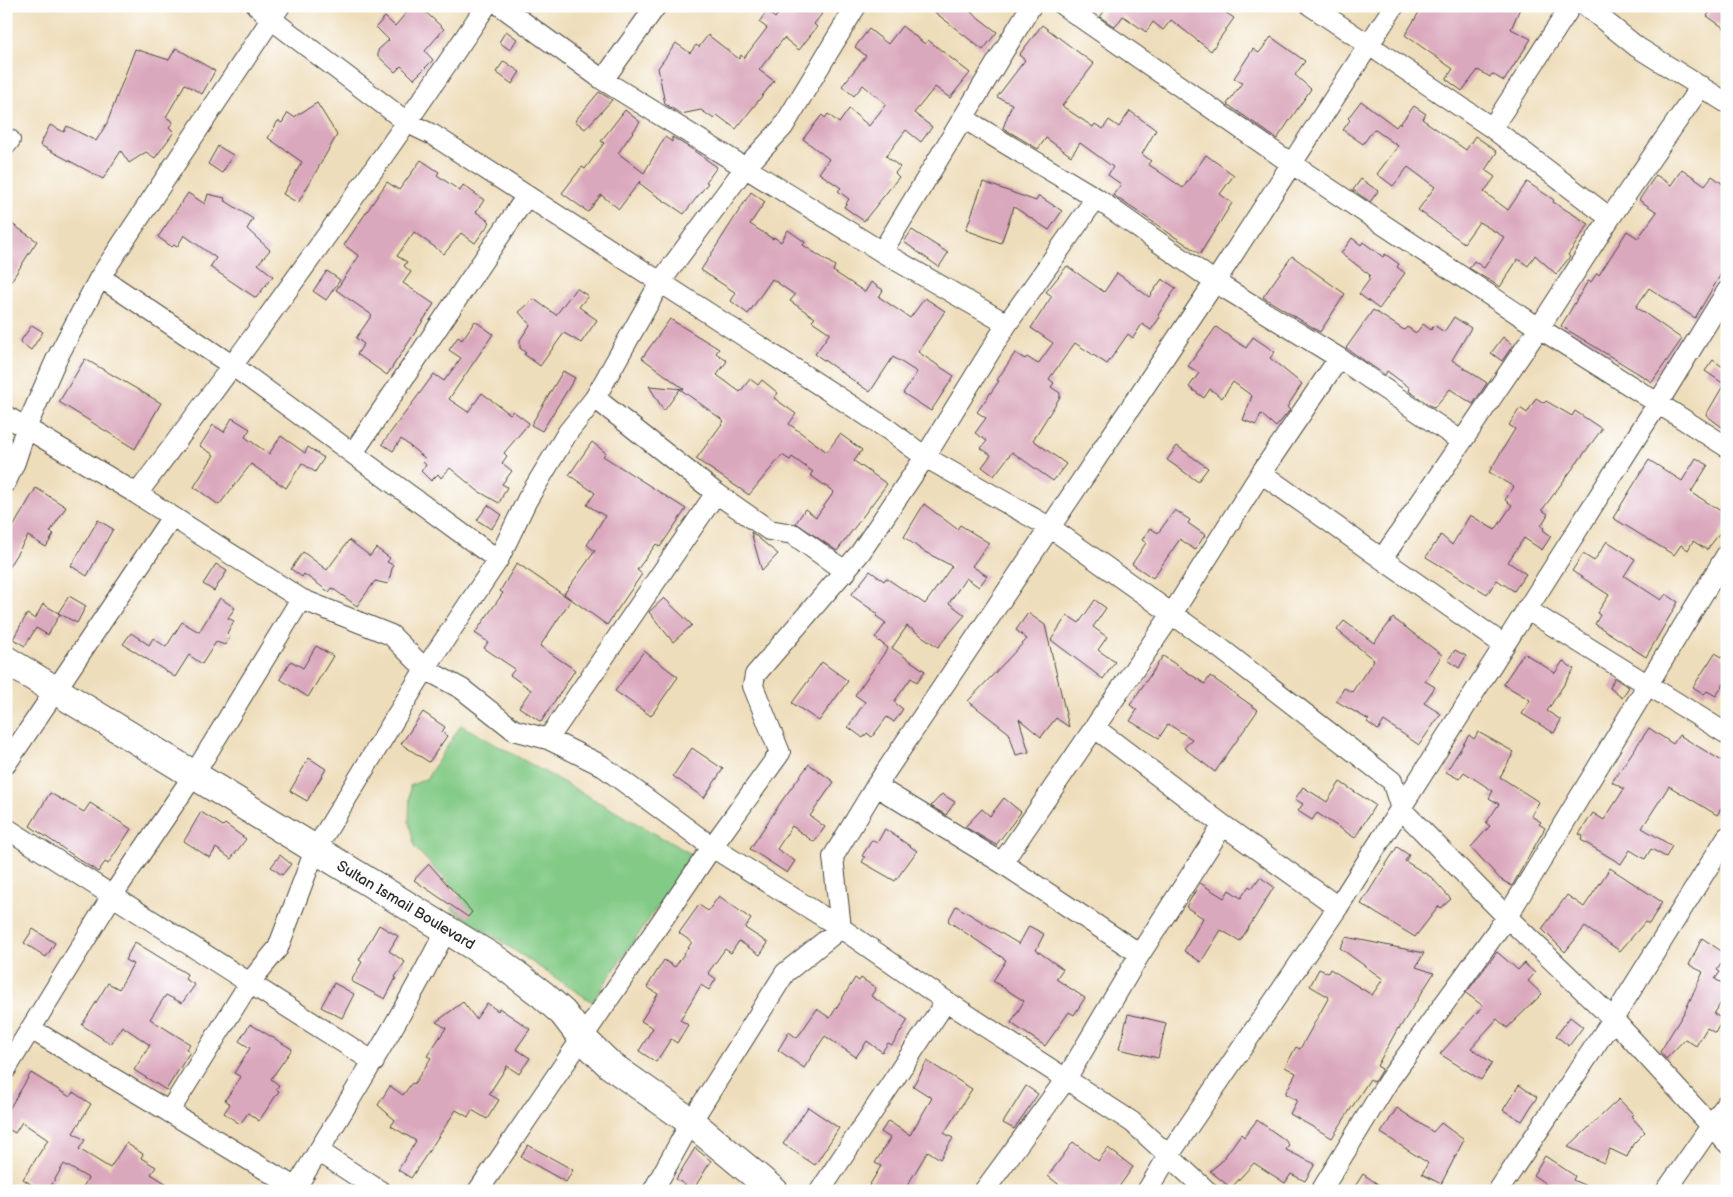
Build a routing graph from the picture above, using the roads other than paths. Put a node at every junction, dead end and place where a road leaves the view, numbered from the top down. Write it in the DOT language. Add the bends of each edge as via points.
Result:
graph roads {
  1 [pos="486,6"];
  2 [pos="501,6"];
  3 [pos="656,6"];
  4 [pos="856,6"];
  5 [pos="1031,6"];
  6 [pos="1064,6"];
  7 [pos="1311,6"];
  8 [pos="1394,6"];
  9 [pos="1571,6"];
  10 [pos="1586,6"];
  11 [pos="269,10"];
  12 [pos="1370,45"];
  13 [pos="603,80"];
  14 [pos="1701,86"];
  15 [pos="1727,103"];
  16 [pos="963,118"];
  17 [pos="408,123"];
  18 [pos="1492,128"];
  19 [pos="1292,164"];
  20 [pos="744,169"];
  21 [pos="526,197"];
  22 [pos="1096,198"];
  23 [pos="1610,218"];
  24 [pos="882,252"];
  25 [pos="100,277"];
  26 [pos="661,281"];
  27 [pos="1215,282"];
  28 [pos="1727,291"];
  29 [pos="1007,324"];
  30 [pos="1539,328"];
  31 [pos="1339,358"];
  32 [pos="233,366"];
  33 [pos="595,398"];
  34 [pos="1658,403"];
  35 [pos="6,416"];
  36 [pos="26,428"];
  37 [pos="1461,441"];
  38 [pos="1727,447"];
  39 [pos="353,453"];
  40 [pos="925,457"];
  41 [pos="1261,473"];
  42 [pos="6,482"];
  43 [pos="716,493"];
  44 [pos="137,494"];
  45 [pos="172,517"];
  46 [pos="1051,528"];
  47 [pos="1727,554"];
  48 [pos="498,560"];
  49 [pos="1382,560"];
  50 [pos="846,572"];
  51 [pos="301,599"];
  52 [pos="1526,609"];
  53 [pos="1172,614"];
  54 [pos="1504,645"];
  55 [pos="6,660"];
  56 [pos="425,669"];
  57 [pos="1647,686"];
  58 [pos="55,692"];
  59 [pos="1095,728"];
  60 [pos="1727,734"];
  61 [pos="548,739"];
  62 [pos="6,764"];
  63 [pos="193,776"];
  64 [pos="876,786"];
  65 [pos="1401,809"];
  66 [pos="1223,825"];
  67 [pos="6,828"];
  68 [pos="1727,837"];
  69 [pos="712,847"];
  70 [pos="315,850"];
  71 [pos="1002,863"];
  72 [pos="112,896"];
  73 [pos="1338,908"];
  74 [pos="1507,917"];
  75 [pos="447,928"];
  76 [pos="841,928"];
  77 [pos="1140,954"];
  78 [pos="250,982"];
  79 [pos="946,1001"];
  80 [pos="1613,1019"];
  81 [pos="31,1028"];
  82 [pos="583,1039"];
  83 [pos="374,1062"];
  84 [pos="6,1069"];
  85 [pos="1066,1080"];
  86 [pos="1727,1103"];
  87 [pos="169,1112"];
  88 [pos="691,1122"];
  89 [pos="1711,1126"];
  90 [pos="1727,1142"];
  91 [pos="320,1152"];
  92 [pos="1169,1155"];
  93 [pos="295,1189"];
  94 [pos="380,1191"];
  95 [pos="478,1191"];
  96 [pos="653,1191"];
  97 [pos="774,1191"];
  98 [pos="820,1191"];
  99 [pos="984,1191"];
  100 [pos="1148,1191"];
  101 [pos="1207,1191"];
  102 [pos="1321,1191"];
  103 [pos="1498,1191"];
  104 [pos="1666,1191"];
  1 -- 17 [label="street"];
  2 -- 13 [label="street"];
  3 -- 13 [label="street"];
  4 -- 20 [label="street" via="783,127"];
  5 -- 16 [label="street"];
  6 -- 19 [label="street"];
  7 -- 12 [label="street"];
  8 -- 12 [label="street"];
  9 -- 18 [label="street"];
  10 -- 14 [label="street" via="1637,47"];
  11 -- 17 [label="street"];
  11 -- 25 [label="street"];
  12 -- 18 [label="street"];
  12 -- 19 [label="street"];
  13 -- 20 [label="street"];
  14 -- 15 [label="street"];
  14 -- 23 [label="street"];
  16 -- 22 [label="street"];
  16 -- 24 [label="street"];
  17 -- 21 [label="street" via="433,135"];
  17 -- 32 [label="street"];
  18 -- 23 [label="street"];
  19 -- 27 [label="street"];
  19 -- 30 [label="street"];
  20 -- 24 [label="street"];
  20 -- 26 [label="street"];
  21 -- 26 [label="street"];
  21 -- 39 [label="street"];
  22 -- 27 [label="street"];
  22 -- 29 [label="street"];
  23 -- 30 [label="street"];
  24 -- 29 [label="street"];
  25 -- 32 [label="street"];
  25 -- 36 [label="street" via="76,319"];
  26 -- 33 [label="street"];
  26 -- 40 [label="street"];
  27 -- 31 [label="street"];
  27 -- 46 [label="street"];
  28 -- 34 [label="street"];
  29 -- 40 [label="street"];
  30 -- 34 [label="street"];
  30 -- 37 [label="street"];
  31 -- 37 [label="street"];
  31 -- 41 [label="street"];
  32 -- 39 [label="street"];
  32 -- 44 [label="street"];
  33 -- 43 [label="street"];
  33 -- 48 [label="street" via="568,432 527,500"];
  34 -- 38 [label="street"];
  34 -- 52 [label="street"];
  35 -- 36 [label="street"];
  36 -- 42 [label="street"];
  36 -- 44 [label="street"];
  37 -- 49 [label="street"];
  39 -- 48 [label="street"];
  40 -- 46 [label="street"];
  40 -- 50 [label="street"];
  41 -- 49 [label="street"];
  41 -- 53 [label="street"];
  43 -- 50 [label="street" via="769,530 792,534"];
  43 -- 61 [label="street"];
  44 -- 45 [label="street"];
  45 -- 51 [label="street"];
  45 -- 58 [label="street"];
  46 -- 53 [label="street"];
  46 -- 64 [label="street"];
  47 -- 57 [label="street"];
  48 -- 56 [label="street"];
  49 -- 54 [label="street"];
  50 -- 69 [label="street" via="755,675 753,686 780,753"];
  51 -- 56 [label="street" via="391,635"];
  51 -- 63 [label="street"];
  52 -- 54 [label="street"];
  52 -- 57 [label="street"];
  53 -- 59 [label="street"];
  53 -- 65 [label="street" via="1392,781"];
  54 -- 65 [label="street"];
  55 -- 58 [label="street, Sultan Ismail Boulevard"];
  56 -- 61 [label="street" via="462,689 514,730"];
  56 -- 70 [label="street"];
  57 -- 60 [label="street"];
  57 -- 74 [label="street"];
  58 -- 62 [label="street"];
  58 -- 63 [label="street, Sultan Ismail Boulevard"];
  59 -- 66 [label="street"];
  59 -- 71 [label="street"];
  61 -- 69 [label="street" via="601,765"];
  63 -- 70 [label="street, Sultan Ismail Boulevard"];
  63 -- 72 [label="street"];
  64 -- 71 [label="street"];
  64 -- 76 [label="street" via="833,857"];
  65 -- 73 [label="street"];
  65 -- 74 [label="street"];
  66 -- 73 [label="street"];
  66 -- 77 [label="street"];
  67 -- 72 [label="street"];
  68 -- 80 [label="street"];
  69 -- 76 [label="street"];
  69 -- 82 [label="street"];
  70 -- 75 [label="street, Sultan Ismail Boulevard"];
  70 -- 78 [label="street" via="278,948"];
  71 -- 77 [label="street"];
  72 -- 78 [label="street"];
  72 -- 81 [label="street"];
  73 -- 92 [label="street"];
  74 -- 80 [label="street"];
  74 -- 102 [label="street" via="1389,1080"];
  75 -- 82 [label="street, Sultan Ismail Boulevard" via="543,995 563,1013"];
  75 -- 83 [label="street"];
  76 -- 79 [label="street"];
  76 -- 88 [label="street" via="785,973"];
  77 -- 85 [label="street"];
  78 -- 83 [label="street"];
  78 -- 87 [label="street"];
  79 -- 85 [label="street"];
  79 -- 98 [label="street"];
  80 -- 89 [label="street"];
  80 -- 103 [label="street"];
  81 -- 84 [label="street"];
  81 -- 87 [label="street"];
  82 -- 88 [label="street, Sultan Ismail Boulevard" via="610,1065"];
  82 -- 95 [label="street"];
  83 -- 91 [label="street"];
  85 -- 92 [label="street" via="1132,1122"];
  85 -- 99 [label="street"];
  86 -- 89 [label="street"];
  87 -- 93 [label="street"];
  88 -- 96 [label="street"];
  88 -- 97 [label="street, Sultan Ismail Boulevard"];
  89 -- 90 [label="street"];
  89 -- 104 [label="street"];
  91 -- 93 [label="street"];
  91 -- 94 [label="street"];
  92 -- 100 [label="street"];
  92 -- 101 [label="street"];
}
